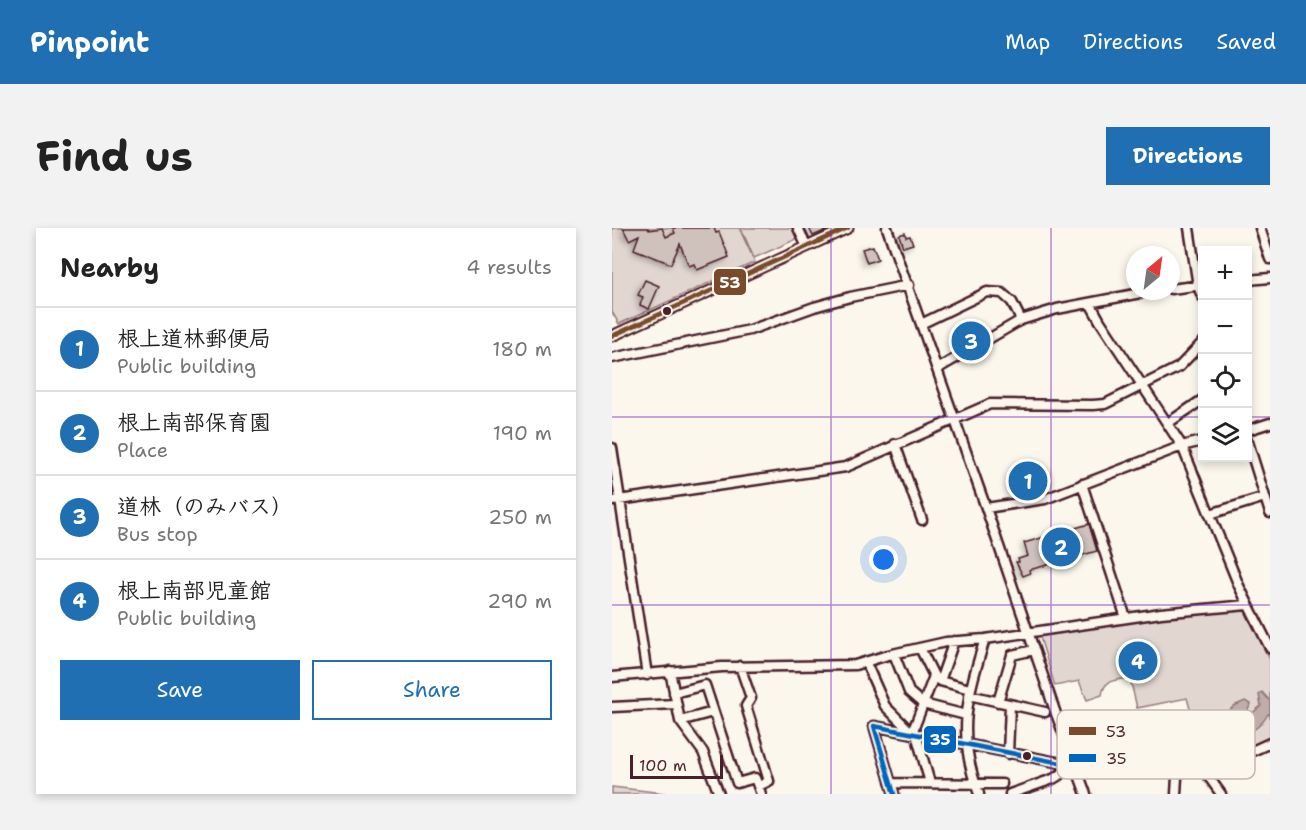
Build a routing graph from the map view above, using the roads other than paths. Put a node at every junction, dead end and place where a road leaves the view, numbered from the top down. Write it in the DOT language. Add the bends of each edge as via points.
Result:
graph roads {
  1 [pos="798,228"];
  2 [pos="848,228"];
  3 [pos="887,228"];
  4 [pos="1189,228"];
  5 [pos="1260,228"];
  6 [pos="807,247"];
  7 [pos="1270,259"];
  8 [pos="1198,275"];
  9 [pos="1270,278"];
  10 [pos="1252,280"];
  11 [pos="909,285"];
  12 [pos="1198,285"];
  13 [pos="1180,288"];
  14 [pos="1126,296"];
  15 [pos="1090,303"];
  16 [pos="1021,320"];
  17 [pos="921,324"];
  18 [pos="612,336"];
  19 [pos="1198,348"];
  20 [pos="612,358"];
  21 [pos="937,369"];
  22 [pos="1144,385"];
  23 [pos="1198,403"];
  24 [pos="955,418"];
  25 [pos="1168,423"];
  26 [pos="1270,423"];
  27 [pos="1252,429"];
  28 [pos="1198,442"];
  29 [pos="895,444"];
  30 [pos="1182,446"];
  31 [pos="612,448"];
  32 [pos="1252,455"];
  33 [pos="1082,484"];
  34 [pos="1265,497"];
  35 [pos="616,500"];
  36 [pos="986,508"];
  37 [pos="1270,513"];
  38 [pos="1210,514"];
  39 [pos="922,520"];
  40 [pos="1247,604"];
  41 [pos="1126,618"];
  42 [pos="1029,632"];
  43 [pos="985,639"];
  44 [pos="954,641"];
  45 [pos="1269,643"];
  46 [pos="920,648"];
  47 [pos="1034,650"];
  48 [pos="894,654"];
  49 [pos="866,663"];
  50 [pos="740,666"];
  51 [pos="670,672"];
  52 [pos="647,675"];
  53 [pos="612,677"];
  54 [pos="937,679"];
  55 [pos="969,692"];
  56 [pos="674,693"];
  57 [pos="998,702"];
  58 [pos="675,704"];
  59 [pos="923,704"];
  60 [pos="1010,705"];
  61 [pos="612,707"];
  62 [pos="714,712"];
  63 [pos="1045,712"];
  64 [pos="1057,714"];
  65 [pos="966,715"];
  66 [pos="680,721"];
  67 [pos="914,733"];
  68 [pos="1270,742"];
  69 [pos="966,745"];
  70 [pos="1255,750"];
  71 [pos="1008,754"];
  72 [pos="1057,763"];
  73 [pos="1057,777"];
  74 [pos="1081,779"];
  75 [pos="1177,779"];
  76 [pos="1210,779"];
  77 [pos="891,783"];
  78 [pos="930,783"];
  79 [pos="975,783"];
  80 [pos="1002,784"];
  81 [pos="760,790"];
  82 [pos="719,794"];
  83 [pos="894,794"];
  84 [pos="979,794"];
  85 [pos="1010,794"];
  86 [pos="1086,794"];
  87 [pos="1176,794"];
  88 [pos="1221,794"];
  1 -- 6 [label="street"];
  2 -- 6 [label="street"];
  3 -- 11 [label="street"];
  4 -- 8 [label="street"];
  5 -- 7 [label="street"];
  6 -- 18 [label="street"];
  9 -- 10 [label="street"];
  11 -- 17 [label="street"];
  11 -- 20 [label="street" via="814,307 750,330"];
  12 -- 13 [label="street"];
  14 -- 15 [label="street"];
  15 -- 16 [label="street"];
  15 -- 22 [label="street"];
  16 -- 17 [label="street" via="1002,293 987,292"];
  16 -- 21 [label="street"];
  17 -- 21 [label="street"];
  19 -- 22 [label="street" via="1179,367"];
  21 -- 24 [label="street"];
  22 -- 24 [label="street" via="1106,404 990,404"];
  22 -- 25 [label="street"];
  23 -- 25 [label="street"];
  24 -- 29 [label="street"];
  24 -- 36 [label="street"];
  25 -- 30 [label="street"];
  26 -- 27 [label="street"];
  28 -- 30 [label="street"];
  29 -- 35 [label="street" via="846,467"];
  29 -- 39 [label="street"];
  30 -- 33 [label="street"];
  30 -- 38 [label="street"];
  31 -- 35 [label="street"];
  32 -- 34 [label="street"];
  33 -- 36 [label="street" via="1045,499"];
  33 -- 41 [label="street"];
  34 -- 37 [label="street"];
  34 -- 38 [label="street"];
  35 -- 52 [label="street"];
  36 -- 42 [label="street"];
  38 -- 40 [label="street"];
  40 -- 41 [label="street"];
  40 -- 45 [label="street"];
  41 -- 42 [label="street"];
  42 -- 43 [label="street"];
  42 -- 47 [label="street"];
  43 -- 44 [label="street"];
  43 -- 55 [label="street"];
  44 -- 46 [label="street"];
  44 -- 54 [label="street"];
  46 -- 48 [label="street"];
  46 -- 54 [label="street"];
  47 -- 57 [label="street" via="1012,655"];
  47 -- 64 [label="street"];
  48 -- 49 [label="street"];
  48 -- 59 [label="street" via="909,692"];
  49 -- 50 [label="street" via="832,667"];
  49 -- 67 [label="street" via="885,706"];
  50 -- 51 [label="street"];
  50 -- 81 [label="street" via="751,698 746,706 769,781"];
  51 -- 52 [label="street"];
  51 -- 56 [label="street"];
  52 -- 53 [label="street"];
  54 -- 55 [label="street"];
  54 -- 59 [label="street"];
  55 -- 57 [label="street"];
  55 -- 65 [label="street"];
  56 -- 58 [label="street"];
  56 -- 62 [label="street" via="705,685"];
  57 -- 60 [label="street"];
  58 -- 61 [label="street"];
  58 -- 66 [label="street"];
  59 -- 65 [label="street"];
  59 -- 67 [label="street"];
  60 -- 63 [label="street"];
  60 -- 71 [label="street"];
  62 -- 66 [label="street"];
  62 -- 81 [label="street" via="737,783 755,778"];
  65 -- 69 [label="street"];
  66 -- 82 [label="street" via="703,752"];
  67 -- 69 [label="street"];
  67 -- 77 [label="street" via="874,726"];
  67 -- 78 [label="street"];
  68 -- 70 [label="street"];
  69 -- 71 [label="street"];
  69 -- 79 [label="street"];
  71 -- 72 [label="street"];
  73 -- 85 [label="street"];
  74 -- 86 [label="street"];
  75 -- 87 [label="street"];
  76 -- 88 [label="street"];
  77 -- 78 [label="street"];
  77 -- 83 [label="street"];
  78 -- 79 [label="street"];
  79 -- 80 [label="street"];
  79 -- 84 [label="street"];
}
